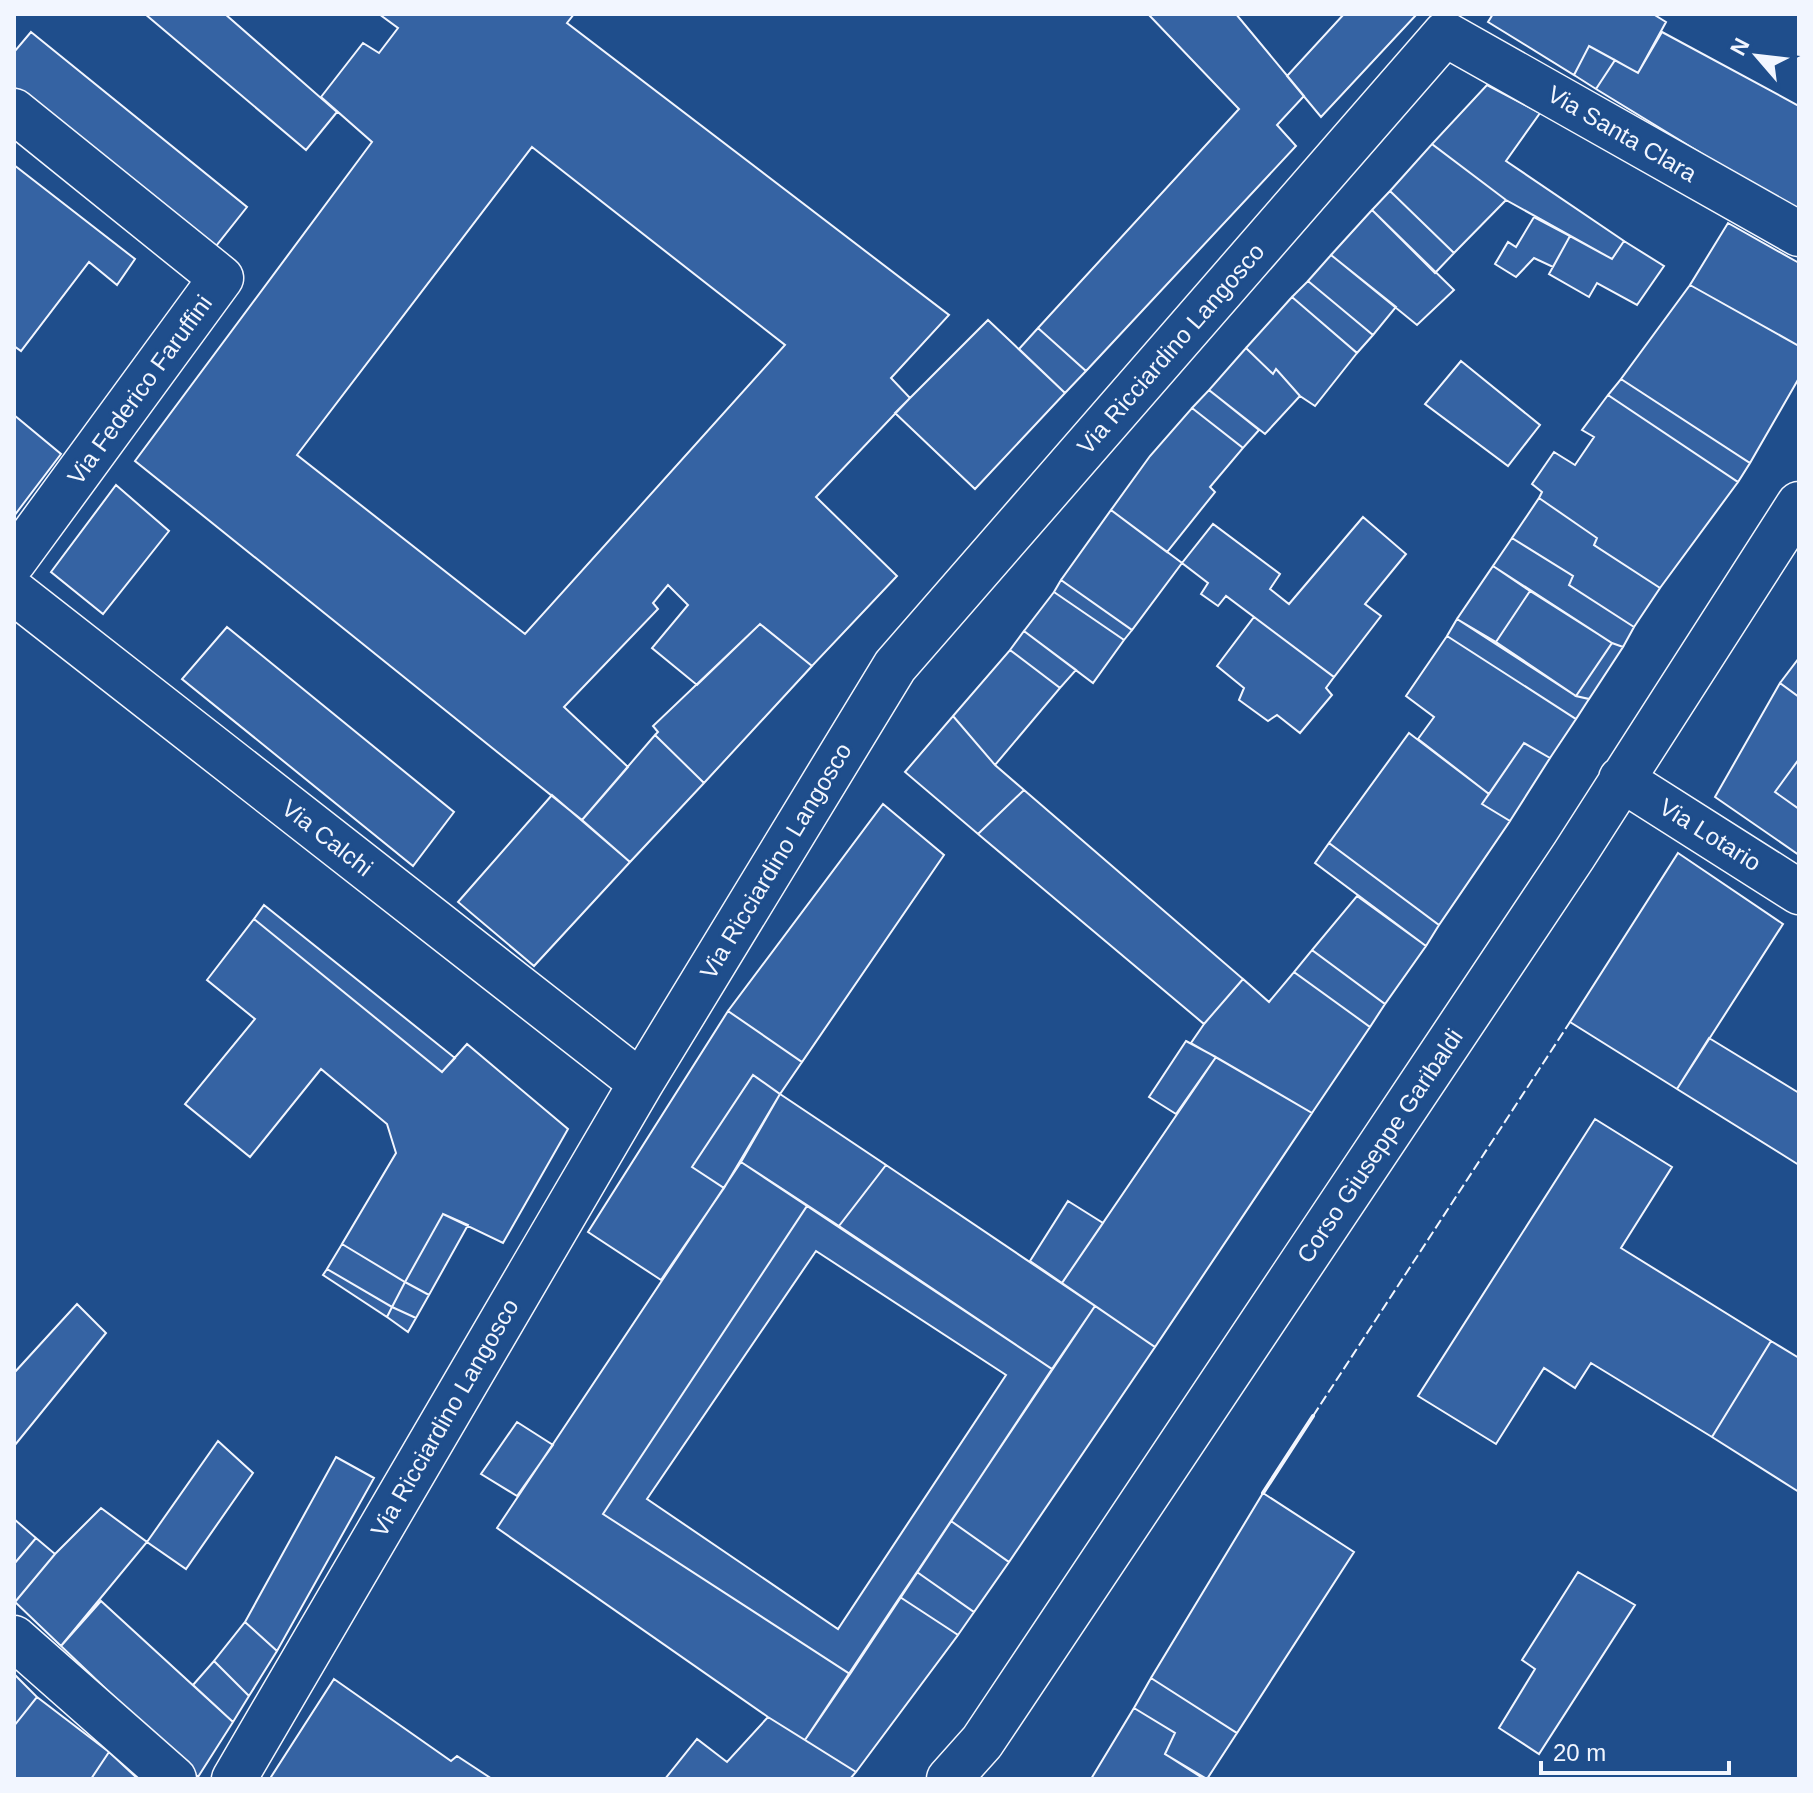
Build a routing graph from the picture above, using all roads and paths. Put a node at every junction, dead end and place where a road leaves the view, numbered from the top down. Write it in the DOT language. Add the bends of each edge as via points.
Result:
graph roads {
  1 [pos="1445,34"];
  2 [pos="14,111"];
  3 [pos="1799,234"];
  4 [pos="1799,504"];
  5 [pos="14,561"];
  6 [pos="14,592"];
  7 [pos="1621,779"];
  8 [pos="1799,892"];
  9 [pos="641,1083"];
  10 [pos="14,1638"];
  11 [pos="174,1779"];
  12 [pos="234,1779"];
  13 [pos="949,1779"];
  1 -- 3 [label="street, Via Santa Clara"];
  1 -- 9 [label="street, Via Ricciardino Langosco" via="895,666"];
  2 -- 5 [label="street, Via Federico Faruffini" via="221,278"];
  4 -- 7 [label="street, Corso Giuseppe Garibaldi"];
  6 -- 9 [label="street, Via Calchi"];
  7 -- 8 [label="street, Via Lotario"];
  7 -- 13 [label="street, Corso Giuseppe Garibaldi" via="991,1729"];
  9 -- 12 [label="street, Via Ricciardino Langosco"];
  10 -- 11 [label="street"];
}
